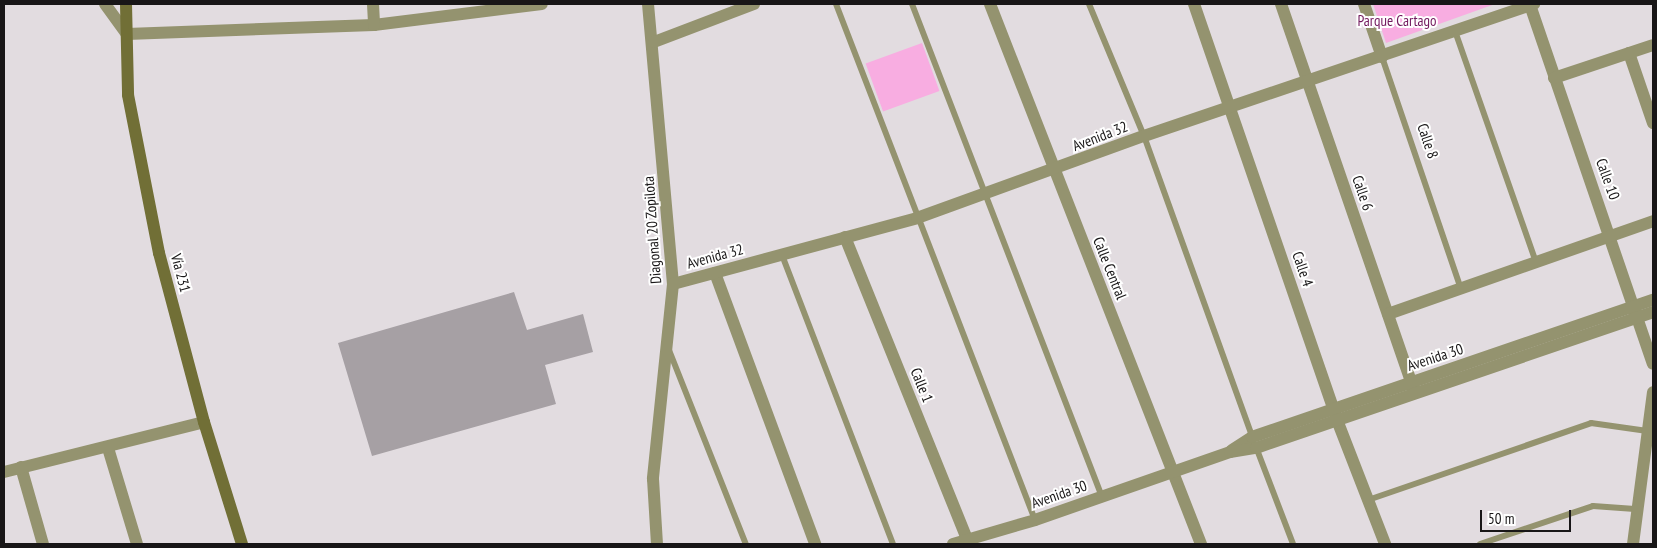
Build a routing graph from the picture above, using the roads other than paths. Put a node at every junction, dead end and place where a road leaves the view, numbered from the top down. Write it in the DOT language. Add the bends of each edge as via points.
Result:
graph roads {
  1 [pos="106,4"];
  2 [pos="126,4"];
  3 [pos="373,4"];
  4 [pos="542,4"];
  5 [pos="648,4"];
  6 [pos="754,4"];
  7 [pos="836,4"];
  8 [pos="912,4"];
  9 [pos="990,4"];
  10 [pos="1089,4"];
  11 [pos="1194,4"];
  12 [pos="1281,4"];
  13 [pos="1364,4"];
  14 [pos="1532,4"];
  15 [pos="374,25"];
  16 [pos="1455,31"];
  17 [pos="127,34"];
  18 [pos="654,42"];
  19 [pos="1653,45"];
  20 [pos="1630,53"];
  21 [pos="1382,57"];
  22 [pos="1554,78"];
  23 [pos="1308,82"];
  24 [pos="1231,109"];
  25 [pos="1653,123"];
  26 [pos="1144,136"];
  27 [pos="1054,170"];
  28 [pos="985,194"];
  29 [pos="917,218"];
  30 [pos="1653,221"];
  31 [pos="1612,236"];
  32 [pos="845,238"];
  33 [pos="782,255"];
  34 [pos="1536,262"];
  35 [pos="715,273"];
  36 [pos="673,284"];
  37 [pos="1461,289"];
  38 [pos="1653,300"];
  39 [pos="1638,312"];
  40 [pos="1653,312"];
  41 [pos="1388,314"];
  42 [pos="666,342"];
  43 [pos="1653,364"];
  44 [pos="1413,387"];
  45 [pos="1653,392"];
  46 [pos="1335,414"];
  47 [pos="204,422"];
  48 [pos="1646,431"];
  49 [pos="1254,442"];
  50 [pos="108,448"];
  51 [pos="21,468"];
  52 [pos="1172,470"];
  53 [pos="4,472"];
  54 [pos="1102,497"];
  55 [pos="1368,500"];
  56 [pos="1636,509"];
  57 [pos="1035,520"];
  58 [pos="968,542"];
  59 [pos="44,544"];
  60 [pos="137,544"];
  61 [pos="242,544"];
  62 [pos="657,544"];
  63 [pos="746,544"];
  64 [pos="815,544"];
  65 [pos="893,544"];
  66 [pos="953,544"];
  67 [pos="1201,544"];
  68 [pos="1293,544"];
  69 [pos="1384,544"];
  70 [pos="1480,544"];
  71 [pos="1633,544"];
  1 -- 17 [label="street"];
  2 -- 17 [label="main road, Vía 231"];
  3 -- 15 [label="street"];
  4 -- 15 [label="street"];
  5 -- 18 [label="street, Diagonal 20 Zopilota"];
  6 -- 18 [label="street"];
  7 -- 29 [label="lane"];
  8 -- 28 [label="lane"];
  9 -- 27 [label="street, Calle Central"];
  10 -- 26 [label="lane"];
  11 -- 24 [label="street, Calle 4"];
  12 -- 23 [label="street, Calle 6"];
  13 -- 21 [label="street, Calle 8"];
  14 -- 16 [label="street, Avenida 32"];
  14 -- 22 [label="street, Calle 10"];
  15 -- 17 [label="street"];
  16 -- 21 [label="street, Avenida 32"];
  16 -- 34 [label="lane"];
  17 -- 47 [label="main road, Vía 231" via="128,95 157,244"];
  18 -- 36 [label="street, Diagonal 20 Zopilota"];
  19 -- 20 [label="street"];
  20 -- 22 [label="street"];
  20 -- 25 [label="street"];
  21 -- 23 [label="street, Avenida 32"];
  21 -- 37 [label="lane, Calle 8"];
  22 -- 31 [label="street, Calle 10"];
  23 -- 24 [label="street, Avenida 32"];
  23 -- 41 [label="street, Calle 6"];
  24 -- 26 [label="street, Avenida 32"];
  24 -- 46 [label="street, Calle 4"];
  26 -- 27 [label="street, Avenida 32"];
  26 -- 49 [label="lane"];
  27 -- 28 [label="street, Avenida 32"];
  27 -- 52 [label="street, Calle Central"];
  28 -- 29 [label="street, Avenida 32"];
  28 -- 54 [label="lane"];
  29 -- 32 [label="street, Avenida 32"];
  29 -- 57 [label="lane"];
  30 -- 31 [label="street"];
  31 -- 34 [label="street"];
  31 -- 39 [label="street, Calle 10"];
  32 -- 33 [label="street, Avenida 32"];
  32 -- 58 [label="street, Calle 1"];
  33 -- 35 [label="street, Avenida 32"];
  33 -- 65 [label="lane"];
  34 -- 37 [label="street"];
  35 -- 36 [label="street, Avenida 32"];
  35 -- 64 [label="street"];
  36 -- 42 [label="street, Diagonal 20 Zopilota"];
  37 -- 41 [label="street"];
  38 -- 39 [label="street, Avenida 30"];
  39 -- 40 [label="street, Avenida 30"];
  39 -- 43 [label="street, Calle 10"];
  39 -- 44 [label="street, Avenida 30"];
  41 -- 44 [label="street, Calle 6"];
  42 -- 62 [label="street, Diagonal 20 Zopilota" via="654,479"];
  42 -- 63 [label="lane"];
  44 -- 46 [label="street, Avenida 30"];
  45 -- 48 [label="street"];
  46 -- 49 [label="street, Avenida 30"];
  46 -- 55 [label="street, Calle 4"];
  47 -- 50 [label="street"];
  47 -- 61 [label="main road, Vía 231"];
  48 -- 55 [label="lane" via="1591,423"];
  48 -- 56 [label="street"];
  49 -- 52 [label="street, Avenida 30"];
  49 -- 68 [label="lane"];
  50 -- 51 [label="street"];
  50 -- 60 [label="street"];
  51 -- 53 [label="street"];
  51 -- 59 [label="street"];
  52 -- 54 [label="street, Avenida 30"];
  52 -- 67 [label="street, Calle Central"];
  54 -- 57 [label="street, Avenida 30"];
  55 -- 69 [label="street, Calle 4"];
  56 -- 70 [label="lane" via="1593,506"];
  56 -- 71 [label="street"];
  57 -- 58 [label="street, Avenida 30"];
  58 -- 66 [label="street, Avenida 30"];
}
